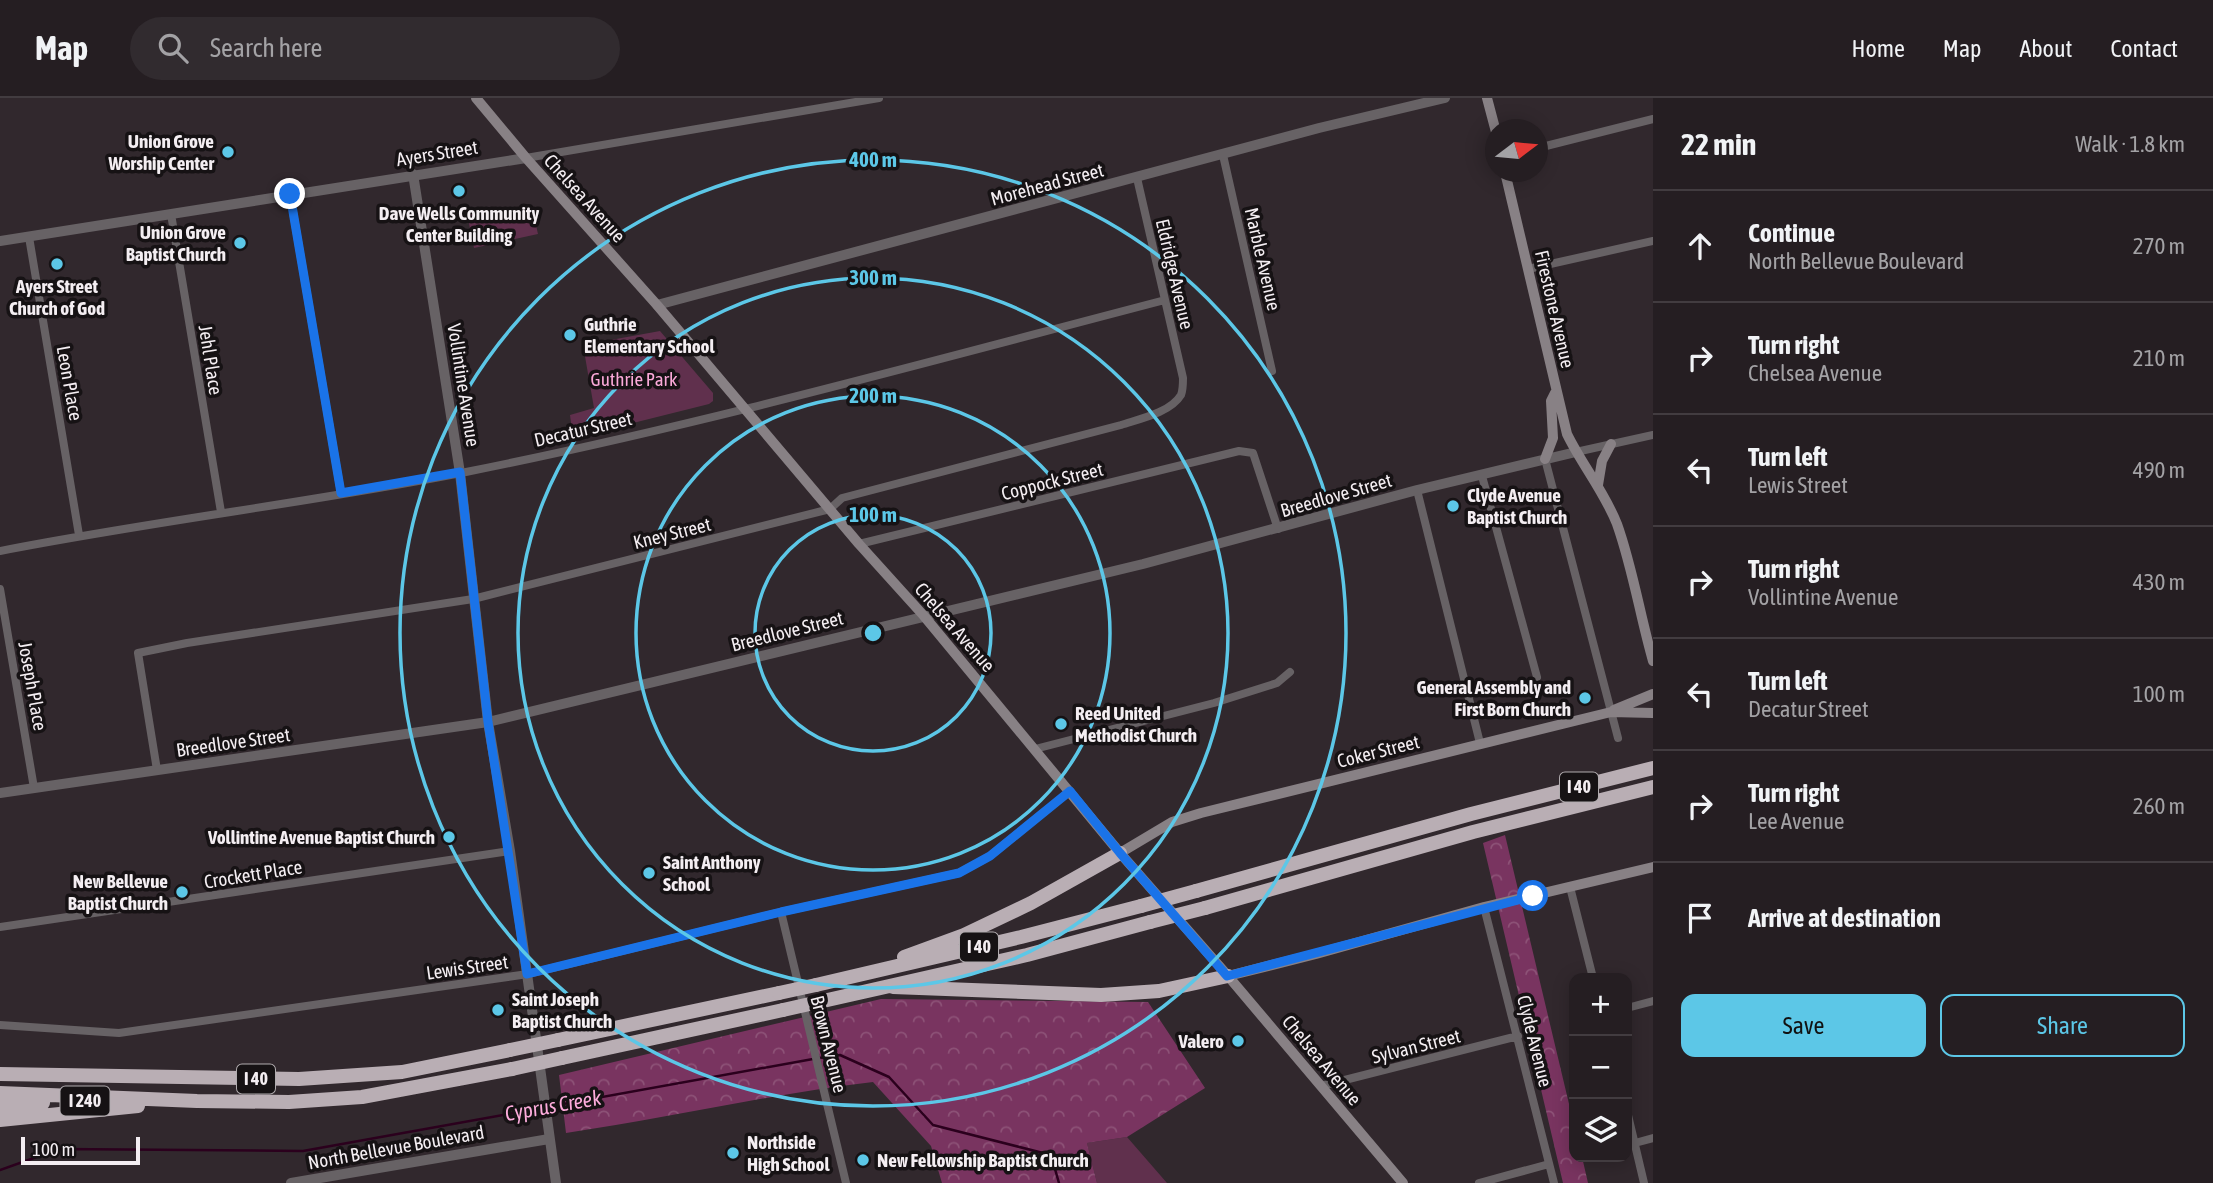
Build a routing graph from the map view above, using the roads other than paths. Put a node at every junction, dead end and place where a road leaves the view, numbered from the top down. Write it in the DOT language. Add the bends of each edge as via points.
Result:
graph roads {
  1 [pos="477,98"];
  2 [pos="880,98"];
  3 [pos="1446,98"];
  4 [pos="1487,98"];
  5 [pos="1493,119"];
  6 [pos="1653,119"];
  7 [pos="1548,145"];
  8 [pos="1223,155"];
  9 [pos="526,158"];
  10 [pos="413,174"];
  11 [pos="1137,178"];
  12 [pos="1507,182"];
  13 [pos="290,194"];
  14 [pos="171,214"];
  15 [pos="29,237"];
  16 [pos="0,241"];
  17 [pos="1653,241"];
  18 [pos="1528,269"];
  19 [pos="1165,300"];
  20 [pos="657,305"];
  21 [pos="1272,371"];
  22 [pos="1183,378"];
  23 [pos="1556,391"];
  24 [pos="744,409"];
  25 [pos="1653,435"];
  26 [pos="1611,444"];
  27 [pos="1576,453"];
  28 [pos="1545,458"];
  29 [pos="460,472"];
  30 [pos="1482,475"];
  31 [pos="1598,485"];
  32 [pos="1417,490"];
  33 [pos="341,493"];
  34 [pos="830,509"];
  35 [pos="221,512"];
  36 [pos="1278,529"];
  37 [pos="79,535"];
  38 [pos="859,544"];
  39 [pos="0,551"];
  40 [pos="0,589"];
  41 [pos="473,599"];
  42 [pos="923,616"];
  43 [pos="1653,658"];
  44 [pos="1290,672"];
  45 [pos="1537,677"];
  46 [pos="1653,694"];
  47 [pos="1611,712"];
  48 [pos="1653,713"];
  49 [pos="488,722"];
  50 [pos="1618,738"];
  51 [pos="1480,743"];
  52 [pos="1035,749"];
  53 [pos="1653,768"];
  54 [pos="157,770"];
  55 [pos="1653,787"];
  56 [pos="34,788"];
  57 [pos="1070,791"];
  58 [pos="0,793"];
  59 [pos="509,851"];
  60 [pos="1120,853"];
  61 [pos="1653,867"];
  62 [pos="1570,887"];
  63 [pos="1484,907"];
  64 [pos="781,912"];
  65 [pos="0,928"];
  66 [pos="1592,973"];
  67 [pos="527,974"];
  68 [pos="1227,976"];
  69 [pos="839,980"];
  70 [pos="893,987"];
  71 [pos="1653,1001"];
  72 [pos="1632,1006"];
  73 [pos="0,1025"];
  74 [pos="1518,1036"];
  75 [pos="0,1074"];
  76 [pos="1321,1086"];
  77 [pos="0,1093"];
  78 [pos="170,1100"];
  79 [pos="197,1101"];
  80 [pos="0,1106"];
  81 [pos="0,1120"];
  82 [pos="1632,1131"];
  83 [pos="549,1139"];
  84 [pos="1653,1139"];
  85 [pos="1635,1143"];
  86 [pos="1549,1164"];
  87 [pos="345,1179"];
  88 [pos="291,1183"];
  89 [pos="556,1183"];
  90 [pos="846,1183"];
  91 [pos="1403,1183"];
  92 [pos="1479,1183"];
  93 [pos="1554,1183"];
  94 [pos="1644,1183"];
  1 -- 9 [label="main road, Chelsea Avenue"];
  2 -- 9 [label="street, Ayers Street"];
  3 -- 8 [label="street, Morehead Street"];
  4 -- 5 [label="main road"];
  6 -- 7 [label="street"];
  8 -- 11 [label="street, Morehead Street"];
  8 -- 21 [label="street, Marble Avenue"];
  9 -- 10 [label="street, Ayers Street"];
  9 -- 20 [label="main road, Chelsea Avenue"];
  10 -- 13 [label="street, Ayers Street"];
  10 -- 29 [label="street, Vollintine Avenue"];
  11 -- 19 [label="street, Eldridge Avenue"];
  11 -- 20 [label="street, Morehead Street"];
  12 -- 18 [label="main road, Firestone Avenue"];
  13 -- 14 [label="street, Ayers Street"];
  13 -- 33 [label="street"];
  14 -- 15 [label="street, Ayers Street"];
  14 -- 35 [label="street, Jehl Place"];
  15 -- 16 [label="street, Ayers Street"];
  15 -- 37 [label="street, Leon Place"];
  17 -- 18 [label="street"];
  18 -- 23 [label="main road, Firestone Avenue"];
  19 -- 22 [label="street, Eldridge Avenue"];
  19 -- 24 [label="street, Decatur Street"];
  20 -- 24 [label="main road, Chelsea Avenue"];
  22 -- 34 [label="street, Kney Street" via="1181,394 1151,415 842,498"];
  23 -- 27 [label="main road, Firestone Avenue"];
  23 -- 28 [label="main road" via="1551,401 1553,438"];
  24 -- 29 [label="street, Decatur Street"];
  24 -- 34 [label="main road, Chelsea Avenue"];
  25 -- 26 [label="street, Breedlove Street"];
  26 -- 27 [label="street, Breedlove Street"];
  26 -- 31 [label="main road"];
  27 -- 28 [label="street, Breedlove Street"];
  27 -- 31 [label="main road, Firestone Avenue"];
  28 -- 30 [label="street, Breedlove Street"];
  28 -- 47 [label="street"];
  29 -- 33 [label="street, Decatur Street"];
  29 -- 41 [label="street, Vollintine Avenue"];
  30 -- 32 [label="street, Breedlove Street"];
  30 -- 45 [label="street"];
  31 -- 43 [label="main road, Firestone Avenue" via="1623,543"];
  32 -- 36 [label="street, Breedlove Street"];
  32 -- 51 [label="street"];
  33 -- 35 [label="street, Decatur Street"];
  34 -- 38 [label="main road, Chelsea Avenue"];
  34 -- 41 [label="street, Kney Street"];
  35 -- 37 [label="street, Decatur Street"];
  36 -- 38 [label="street, Coppock Street" via="1253,453 1239,451"];
  36 -- 42 [label="street, Breedlove Street"];
  37 -- 39 [label="street, Decatur Street"];
  38 -- 42 [label="main road, Chelsea Avenue"];
  40 -- 56 [label="street, Joseph Place"];
  41 -- 49 [label="street, Vollintine Avenue"];
  41 -- 54 [label="street, Kney Street" via="138,653"];
  42 -- 49 [label="street, Breedlove Street"];
  42 -- 52 [label="main road, Chelsea Avenue"];
  44 -- 52 [label="street" via="1277,683 1214,703"];
  46 -- 47 [label="main road"];
  47 -- 48 [label="main road, Coker Street"];
  47 -- 50 [label="street"];
  47 -- 51 [label="main road, Coker Street"];
  49 -- 54 [label="street, Breedlove Street"];
  49 -- 59 [label="street, Vollintine Avenue"];
  51 -- 60 [label="main road, Coker Street" via="1201,813 1172,822"];
  52 -- 57 [label="main road, Chelsea Avenue"];
  53 -- 69 [label="highway, I 40, bridge" via="1141,906"];
  54 -- 56 [label="street, Breedlove Street"];
  55 -- 70 [label="highway, I 40, bridge"];
  56 -- 58 [label="street, Breedlove Street"];
  57 -- 60 [label="main road, Chelsea Avenue"];
  57 -- 64 [label="street, Lewis Street" via="990,856 959,873"];
  59 -- 65 [label="street, Crockett Place"];
  59 -- 67 [label="street, Vollintine Avenue"];
  60 -- 68 [label="main road, Chelsea Avenue"];
  60 -- 69 [label="highway" via="964,935"];
  61 -- 62 [label="main road"];
  62 -- 63 [label="main road"];
  62 -- 66 [label="street"];
  63 -- 68 [label="main road"];
  63 -- 74 [label="street, Clyde Avenue"];
  64 -- 67 [label="street, Lewis Street"];
  64 -- 90 [label="street, Brown Avenue"];
  67 -- 73 [label="street, Lewis Street" via="119,1033"];
  67 -- 83 [label="street, Vollintine Avenue"];
  68 -- 70 [label="highway" via="1159,991 1101,995"];
  68 -- 76 [label="main road, Chelsea Avenue"];
  69 -- 75 [label="highway, I 40, bridge" via="401,1072 299,1079"];
  70 -- 79 [label="highway, I 40, bridge" via="362,1097"];
  71 -- 72 [label="street"];
  74 -- 76 [label="street, Sylvan Street"];
  74 -- 86 [label="street, Clyde Avenue"];
  76 -- 91 [label="main road, Chelsea Avenue"];
  77 -- 78 [label="highway, I 40"];
  78 -- 79 [label="highway, I 40"];
  78 -- 80 [label="highway, I 240"];
  79 -- 81 [label="highway"];
  82 -- 85 [label="street"];
  83 -- 87 [label="street, North Bellevue Boulevard"];
  83 -- 89 [label="street, Vollintine Avenue"];
  84 -- 85 [label="street"];
  85 -- 94 [label="street"];
  86 -- 92 [label="street"];
  86 -- 93 [label="street, Clyde Avenue"];
  87 -- 88 [label="street, North Bellevue Boulevard"];
}
